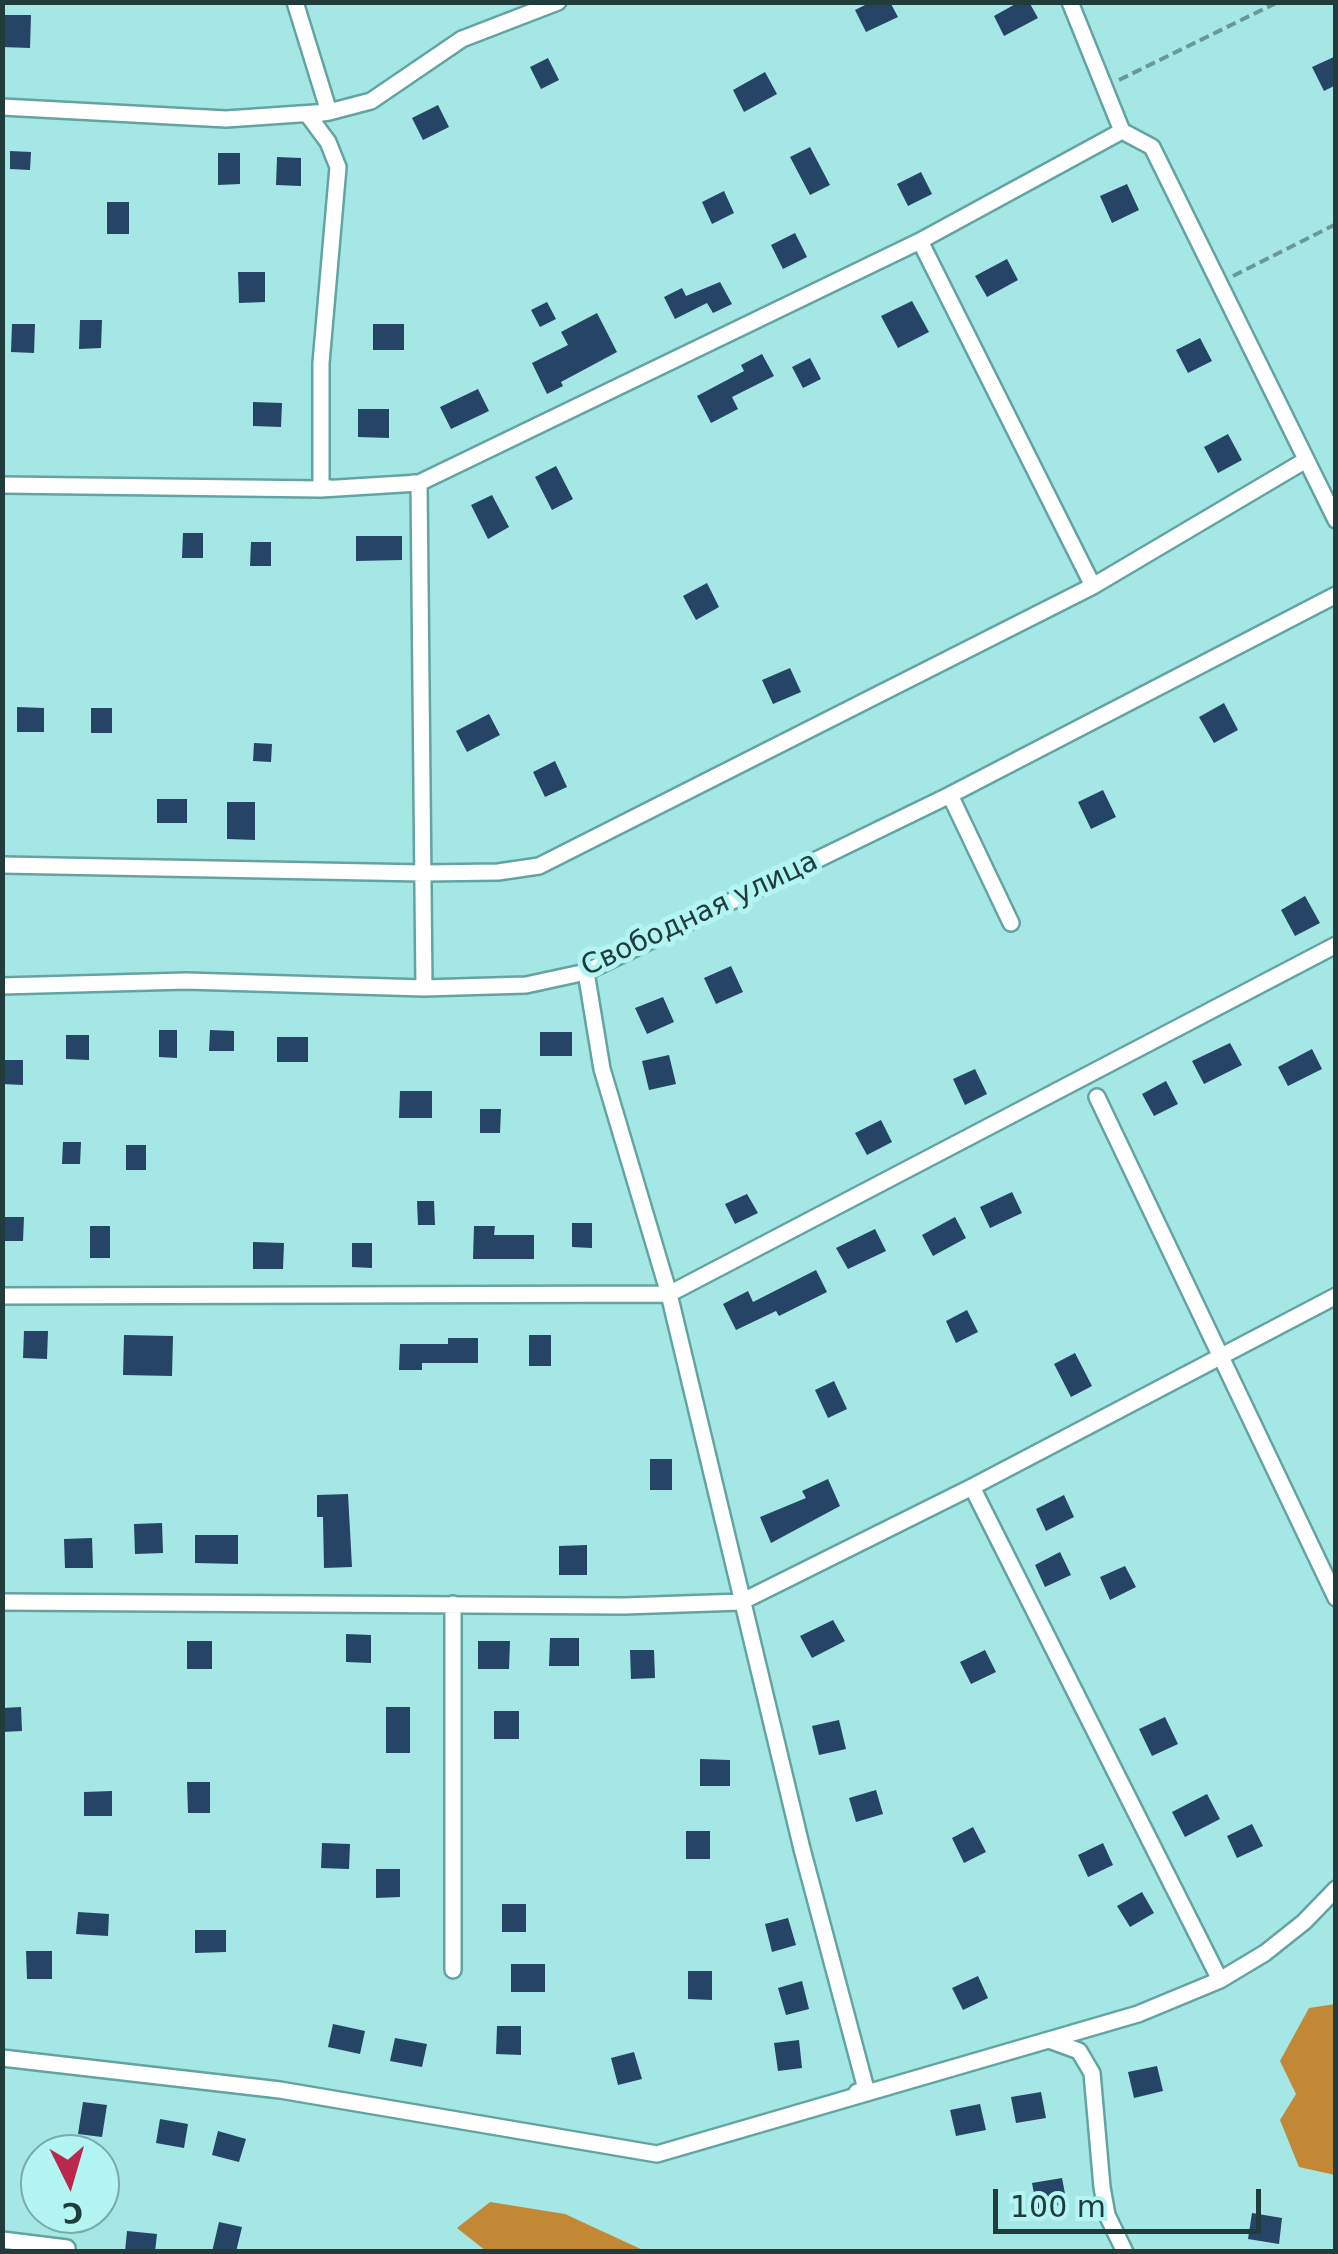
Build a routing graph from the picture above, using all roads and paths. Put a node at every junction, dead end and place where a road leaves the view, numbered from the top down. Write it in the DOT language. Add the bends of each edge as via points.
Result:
graph roads {
  1 [pos="295,2"];
  2 [pos="558,2"];
  3 [pos="1070,2"];
  4 [pos="1278,2"];
  5 [pos="1106,86"];
  6 [pos="2,108"];
  7 [pos="329,112"];
  8 [pos="308,116"];
  9 [pos="1122,130"];
  10 [pos="1336,224"];
  11 [pos="920,241"];
  12 [pos="1222,282"];
  13 [pos="1306,460"];
  14 [pos="418,483"];
  15 [pos="2,485"];
  16 [pos="321,488"];
  17 [pos="1336,520"];
  18 [pos="1093,586"];
  19 [pos="1336,595"];
  20 [pos="950,795"];
  21 [pos="2,865"];
  22 [pos="423,874"];
  23 [pos="1011,923"];
  24 [pos="1336,945"];
  25 [pos="586,972"];
  26 [pos="2,986"];
  27 [pos="424,988"];
  28 [pos="1097,1097"];
  29 [pos="669,1294"];
  30 [pos="2,1296"];
  31 [pos="1336,1296"];
  32 [pos="1222,1357"];
  33 [pos="972,1487"];
  34 [pos="1336,1598"];
  35 [pos="2,1602"];
  36 [pos="741,1602"];
  37 [pos="453,1604"];
  38 [pos="1336,1888"];
  39 [pos="453,1970"];
  40 [pos="1220,1980"];
  41 [pos="1049,2040"];
  42 [pos="2,2058"];
  43 [pos="866,2089"];
  44 [pos="2,2240"];
  45 [pos="67,2248"];
  46 [pos="1125,2252"];
  1 -- 7 [label="street"];
  2 -- 7 [label="street" via="462,39 371,101"];
  3 -- 5 [label="street"];
  4 -- 5 [label="path"];
  5 -- 9 [label="street"];
  6 -- 8 [label="street" via="226,119"];
  7 -- 8 [label="street"];
  8 -- 16 [label="street" via="338,167 321,363"];
  9 -- 11 [label="street"];
  9 -- 12 [label="street" via="1152,146"];
  10 -- 12 [label="path"];
  11 -- 14 [label="street"];
  11 -- 18 [label="street"];
  12 -- 13 [label="street"];
  13 -- 17 [label="street"];
  13 -- 18 [label="street"];
  14 -- 16 [label="street"];
  14 -- 22 [label="street"];
  15 -- 16 [label="street"];
  18 -- 22 [label="street" via="538,866"];
  19 -- 20 [label="street, Свободная улица"];
  20 -- 23 [label="street"];
  20 -- 25 [label="street, Свободная улица"];
  21 -- 22 [label="street"];
  22 -- 27 [label="street"];
  24 -- 29 [label="street"];
  25 -- 27 [label="street, Свободная улица" via="526,986"];
  25 -- 29 [label="street" via="602,1069"];
  26 -- 27 [label="street, Свободная улица"];
  28 -- 32 [label="street"];
  29 -- 30 [label="street"];
  29 -- 36 [label="street"];
  31 -- 32 [label="street"];
  32 -- 33 [label="street"];
  32 -- 34 [label="street"];
  33 -- 36 [label="street"];
  33 -- 40 [label="street"];
  35 -- 37 [label="street"];
  36 -- 37 [label="street"];
  36 -- 43 [label="street"];
  37 -- 39 [label="street"];
  38 -- 40 [label="street" via="1304,1922"];
  40 -- 41 [label="street"];
  41 -- 43 [label="street"];
  41 -- 46 [label="street" via="1079,2051 1092,2073 1102,2188"];
  42 -- 43 [label="street" via="280,2090 657,2154"];
  44 -- 45 [label="street"];
}
